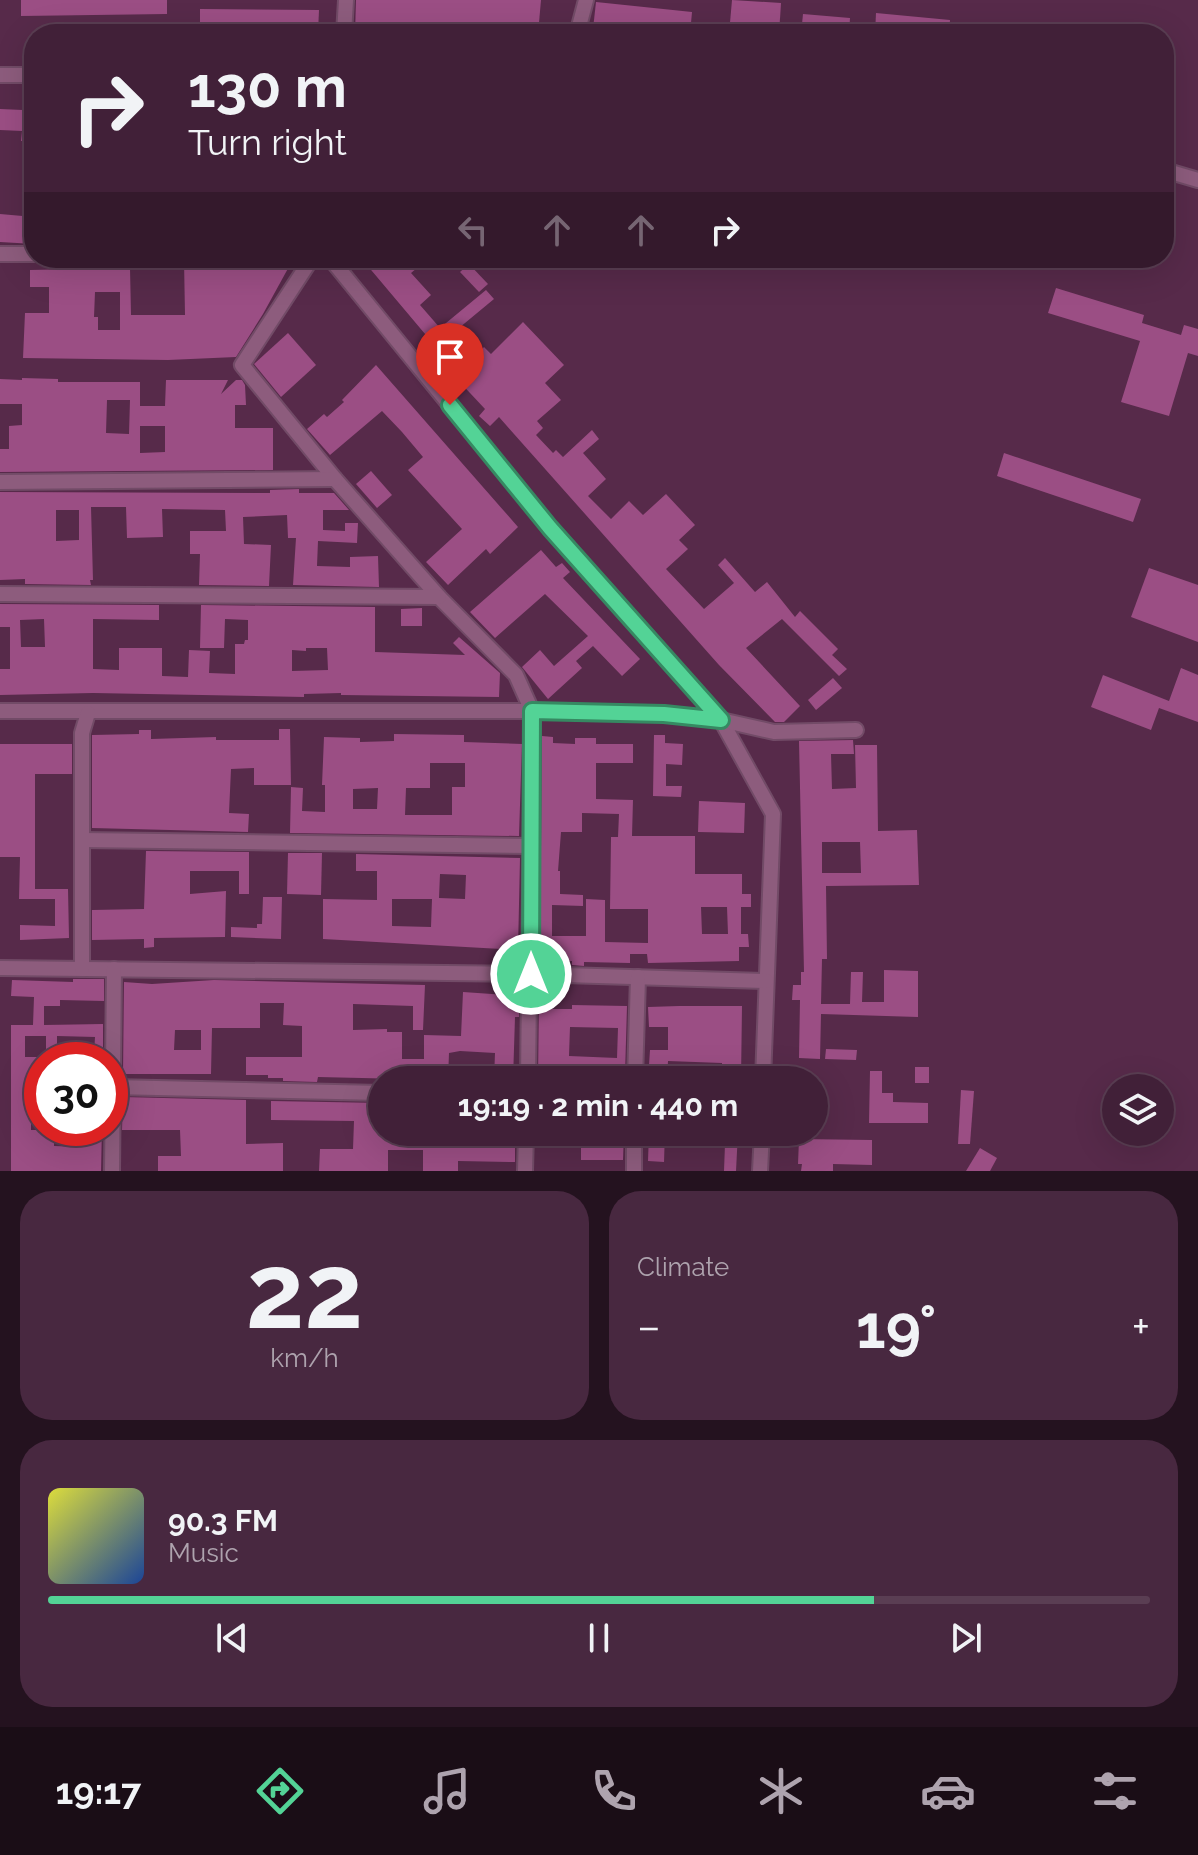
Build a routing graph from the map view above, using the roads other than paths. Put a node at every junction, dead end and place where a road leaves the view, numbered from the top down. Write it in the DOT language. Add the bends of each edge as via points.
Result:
graph roads {
  1 [pos="346,0"];
  2 [pos="586,0"];
  3 [pos="345,24"];
  4 [pos="580,24"];
  5 [pos="0,75"];
  6 [pos="24,75"];
  7 [pos="1174,173"];
  8 [pos="1198,180"];
  9 [pos="0,254"];
  10 [pos="24,254"];
  11 [pos="305,268"];
  12 [pos="338,268"];
  13 [pos="335,479"];
  14 [pos="0,482"];
  15 [pos="0,594"];
  16 [pos="439,597"];
  17 [pos="0,711"];
  18 [pos="532,711"];
  19 [pos="88,713"];
  20 [pos="721,720"];
  21 [pos="856,730"];
  22 [pos="82,840"];
  23 [pos="531,846"];
  24 [pos="0,968"];
  25 [pos="82,969"];
  26 [pos="114,969"];
  27 [pos="531,974"];
  28 [pos="638,977"];
  29 [pos="766,981"];
  30 [pos="113,1042"];
  31 [pos="528,1066"];
  32 [pos="635,1066"];
  33 [pos="763,1066"];
  34 [pos="128,1087"];
  35 [pos="368,1093"];
  36 [pos="112,1146"];
  37 [pos="526,1146"];
  38 [pos="634,1146"];
  39 [pos="761,1146"];
  40 [pos="112,1171"];
  41 [pos="525,1171"];
  42 [pos="634,1171"];
  43 [pos="760,1171"];
  1 -- 3 [label="street"];
  2 -- 4 [label="street"];
  5 -- 6 [label="street"];
  7 -- 8 [label="street"];
  9 -- 10 [label="street"];
  11 -- 13 [label="street" via="242,365"];
  12 -- 20 [label="street" via="550,528"];
  13 -- 14 [label="street"];
  13 -- 16 [label="street"];
  15 -- 16 [label="street"];
  16 -- 18 [label="street" via="516,675"];
  17 -- 19 [label="street"];
  18 -- 19 [label="street"];
  18 -- 20 [label="street"];
  18 -- 23 [label="street"];
  19 -- 22 [label="street" via="82,733"];
  20 -- 21 [label="street" via="774,732"];
  20 -- 29 [label="street" via="773,814"];
  22 -- 23 [label="street"];
  22 -- 25 [label="street"];
  23 -- 27 [label="street"];
  24 -- 25 [label="street"];
  25 -- 26 [label="street"];
  26 -- 27 [label="street"];
  26 -- 30 [label="street"];
  27 -- 28 [label="street"];
  27 -- 31 [label="street"];
  28 -- 29 [label="street"];
  28 -- 32 [label="street"];
  29 -- 33 [label="street"];
  34 -- 35 [label="street"];
  36 -- 40 [label="street"];
  37 -- 41 [label="street"];
  38 -- 42 [label="street"];
  39 -- 43 [label="street"];
}
